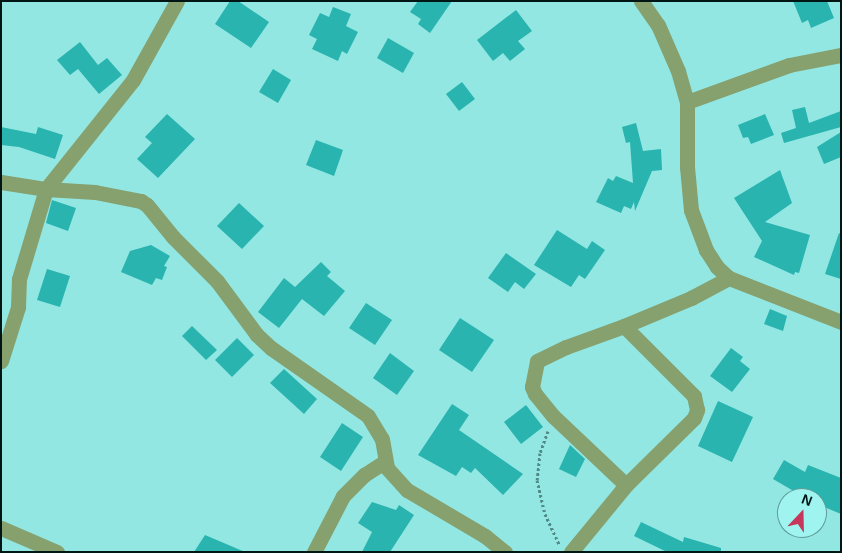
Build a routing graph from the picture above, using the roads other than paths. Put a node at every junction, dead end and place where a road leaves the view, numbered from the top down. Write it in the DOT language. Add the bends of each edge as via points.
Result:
graph roads {
  1 [pos="177,1"];
  2 [pos="641,1"];
  3 [pos="841,54"];
  4 [pos="688,102"];
  5 [pos="1,182"];
  6 [pos="46,189"];
  7 [pos="729,278"];
  8 [pos="841,322"];
  9 [pos="624,326"];
  10 [pos="1,361"];
  11 [pos="384,462"];
  12 [pos="626,485"];
  13 [pos="1,528"];
  14 [pos="58,552"];
  15 [pos="314,552"];
  16 [pos="505,552"];
  17 [pos="571,552"];
  1 -- 6 [label="street" via="133,80"];
  2 -- 4 [label="street" via="658,25"];
  3 -- 4 [label="street" via="789,65"];
  4 -- 7 [label="street" via="687,167 691,210 706,250 717,268"];
  5 -- 6 [label="street"];
  6 -- 10 [label="street" via="19,279 18,308"];
  6 -- 11 [label="street" via="96,192 147,205 173,237 217,280 257,335 368,416 382,439"];
  7 -- 8 [label="street"];
  7 -- 9 [label="street"];
  9 -- 12 [label="street" via="694,396 697,406 694,418"];
  9 -- 12 [label="street" via="566,346 537,361 532,387 553,416"];
  11 -- 15 [label="street" via="364,475 344,496"];
  11 -- 16 [label="street" via="407,490 485,536"];
  12 -- 17 [label="street"];
  13 -- 14 [label="street"];
}
